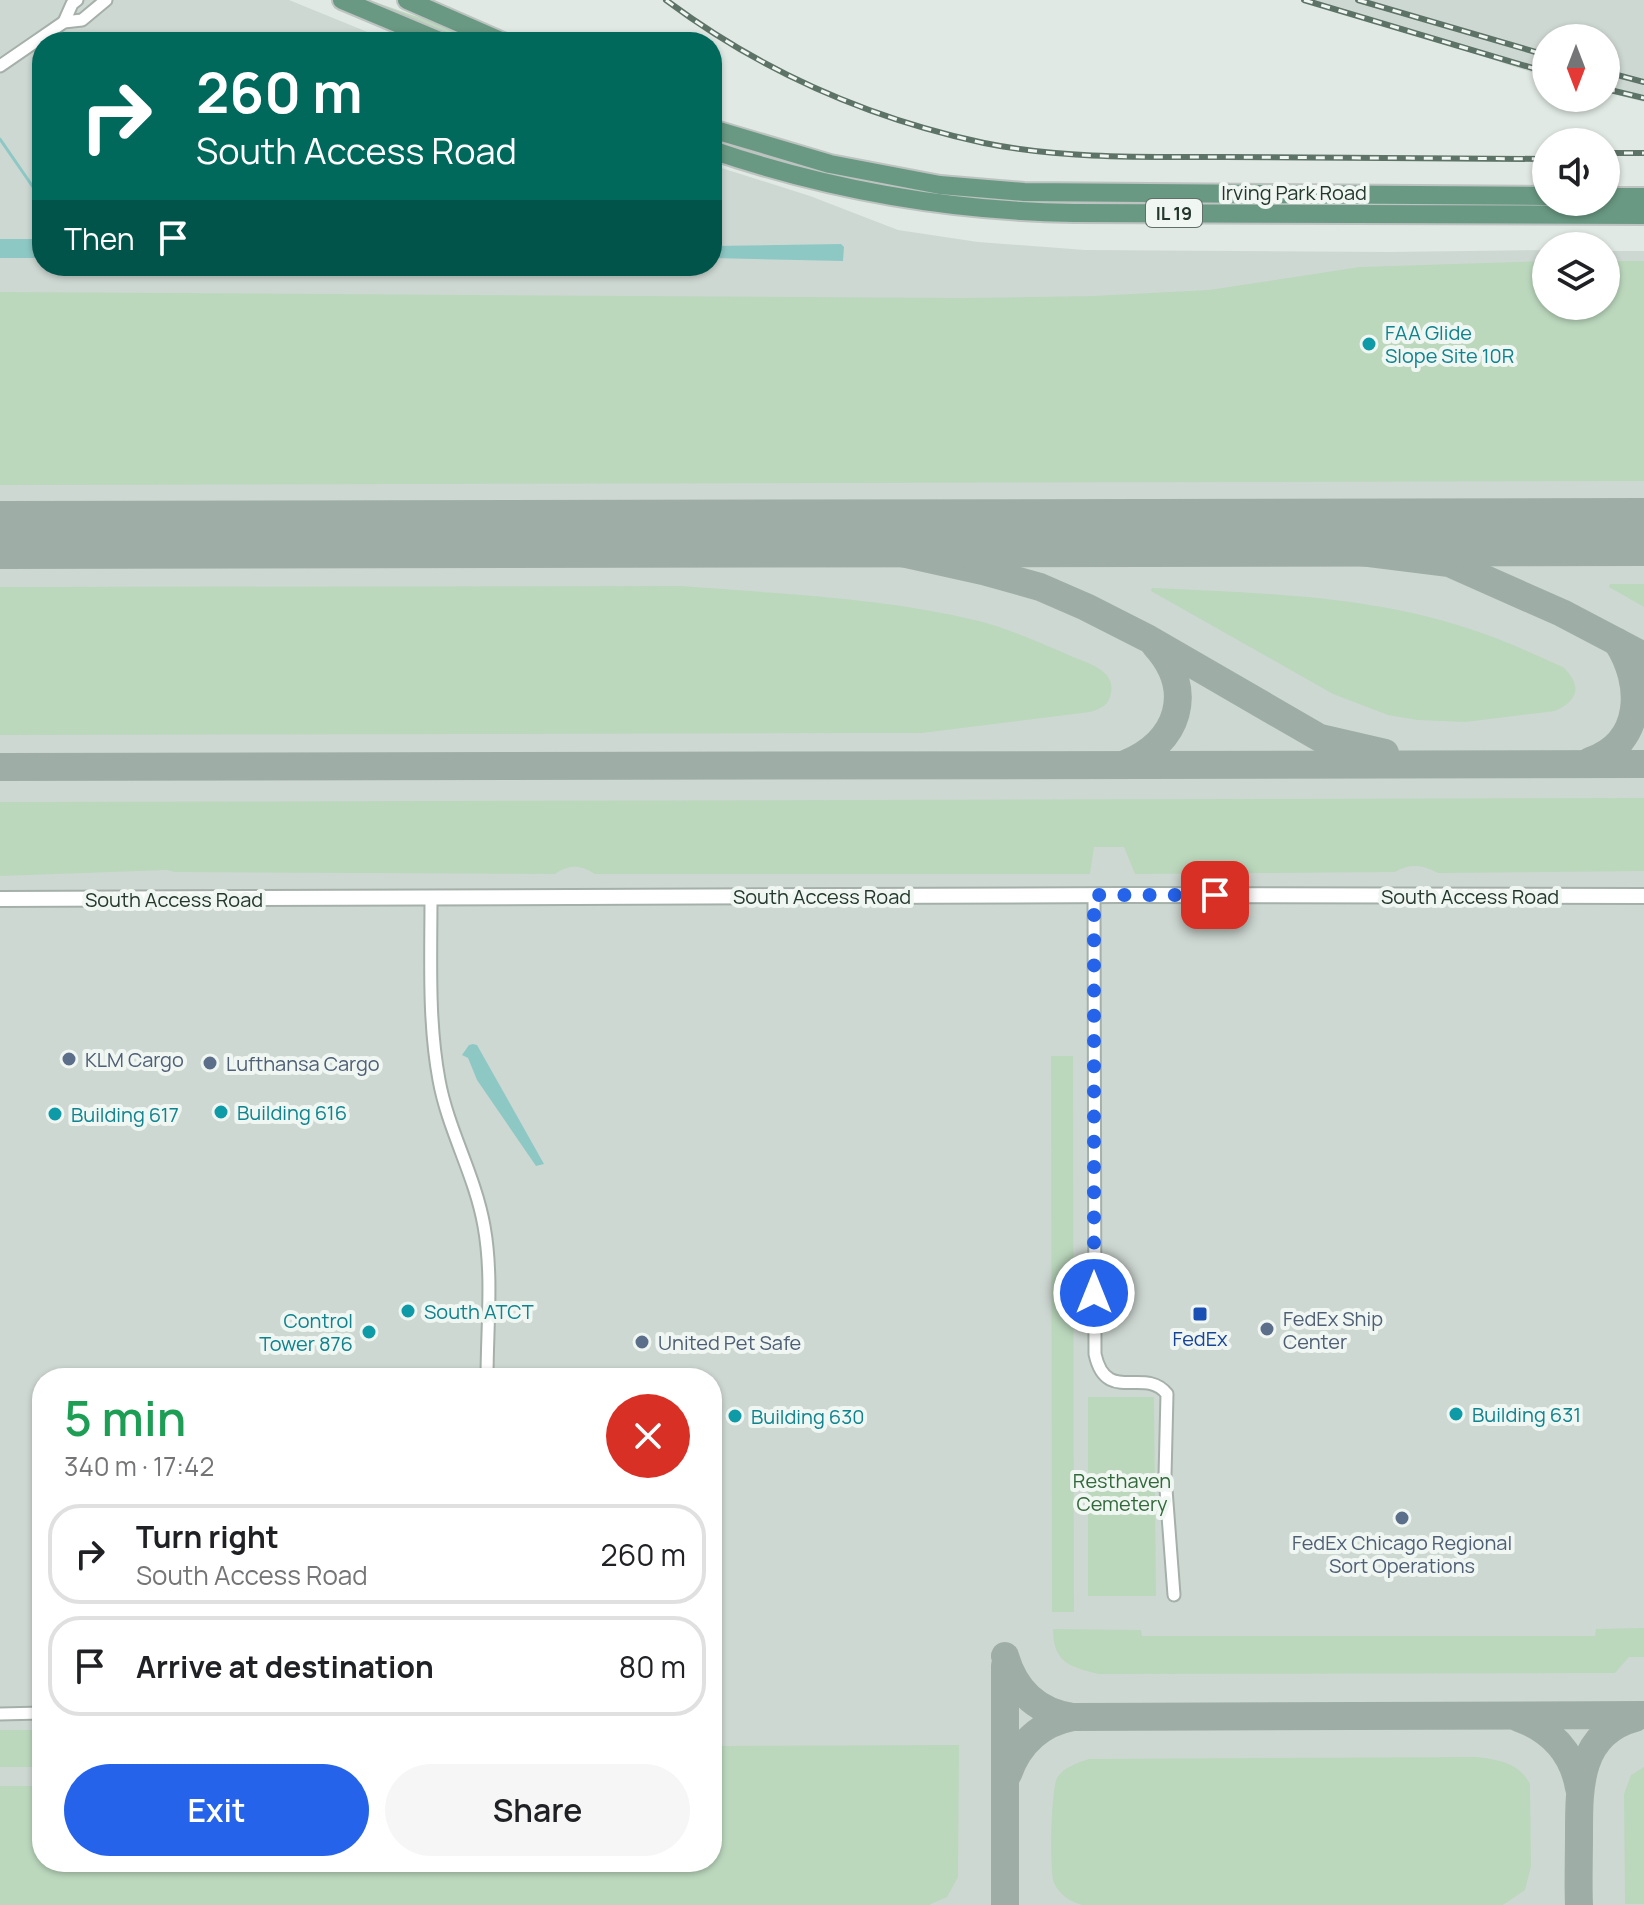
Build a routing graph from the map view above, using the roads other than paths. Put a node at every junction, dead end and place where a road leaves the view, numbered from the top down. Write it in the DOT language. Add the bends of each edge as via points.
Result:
graph roads {
  1 [pos="77,0"];
  2 [pos="106,0"];
  3 [pos="342,0"];
  4 [pos="407,0"];
  5 [pos="64,22"];
  6 [pos="49,32"];
  7 [pos="418,32"];
  8 [pos="480,32"];
  9 [pos="32,44"];
  10 [pos="0,66"];
  11 [pos="722,132"];
  12 [pos="722,153"];
  13 [pos="1532,196"];
  14 [pos="1620,197"];
  15 [pos="1644,197"];
  16 [pos="1644,215"];
  17 [pos="1094,895"];
  18 [pos="1644,896"];
  19 [pos="431,897"];
  20 [pos="0,899"];
  21 [pos="487,1368"];
  22 [pos="1174,1595"];
  23 [pos="32,1713"];
  24 [pos="0,1714"];
  1 -- 5 [label="street"];
  2 -- 5 [label="street" via="82,20"];
  3 -- 7 [label="main road"];
  4 -- 8 [label="main road"];
  5 -- 6 [label="street"];
  9 -- 10 [label="street"];
  11 -- 13 [label="main road, Irving Park Road / IL 19" via="885,175 1024,192"];
  12 -- 16 [label="main road, Irving Park Road / IL 19" via="828,184 1000,210"];
  14 -- 15 [label="main road"];
  17 -- 18 [label="street, South Access Road"];
  17 -- 19 [label="street, South Access Road"];
  17 -- 22 [label="street" via="1095,1354 1106,1378 1155,1384 1167,1394 1165,1476"];
  19 -- 20 [label="street, South Access Road"];
  19 -- 21 [label="street" via="439,1080 477,1194 488,1250"];
  23 -- 24 [label="street"];
}
